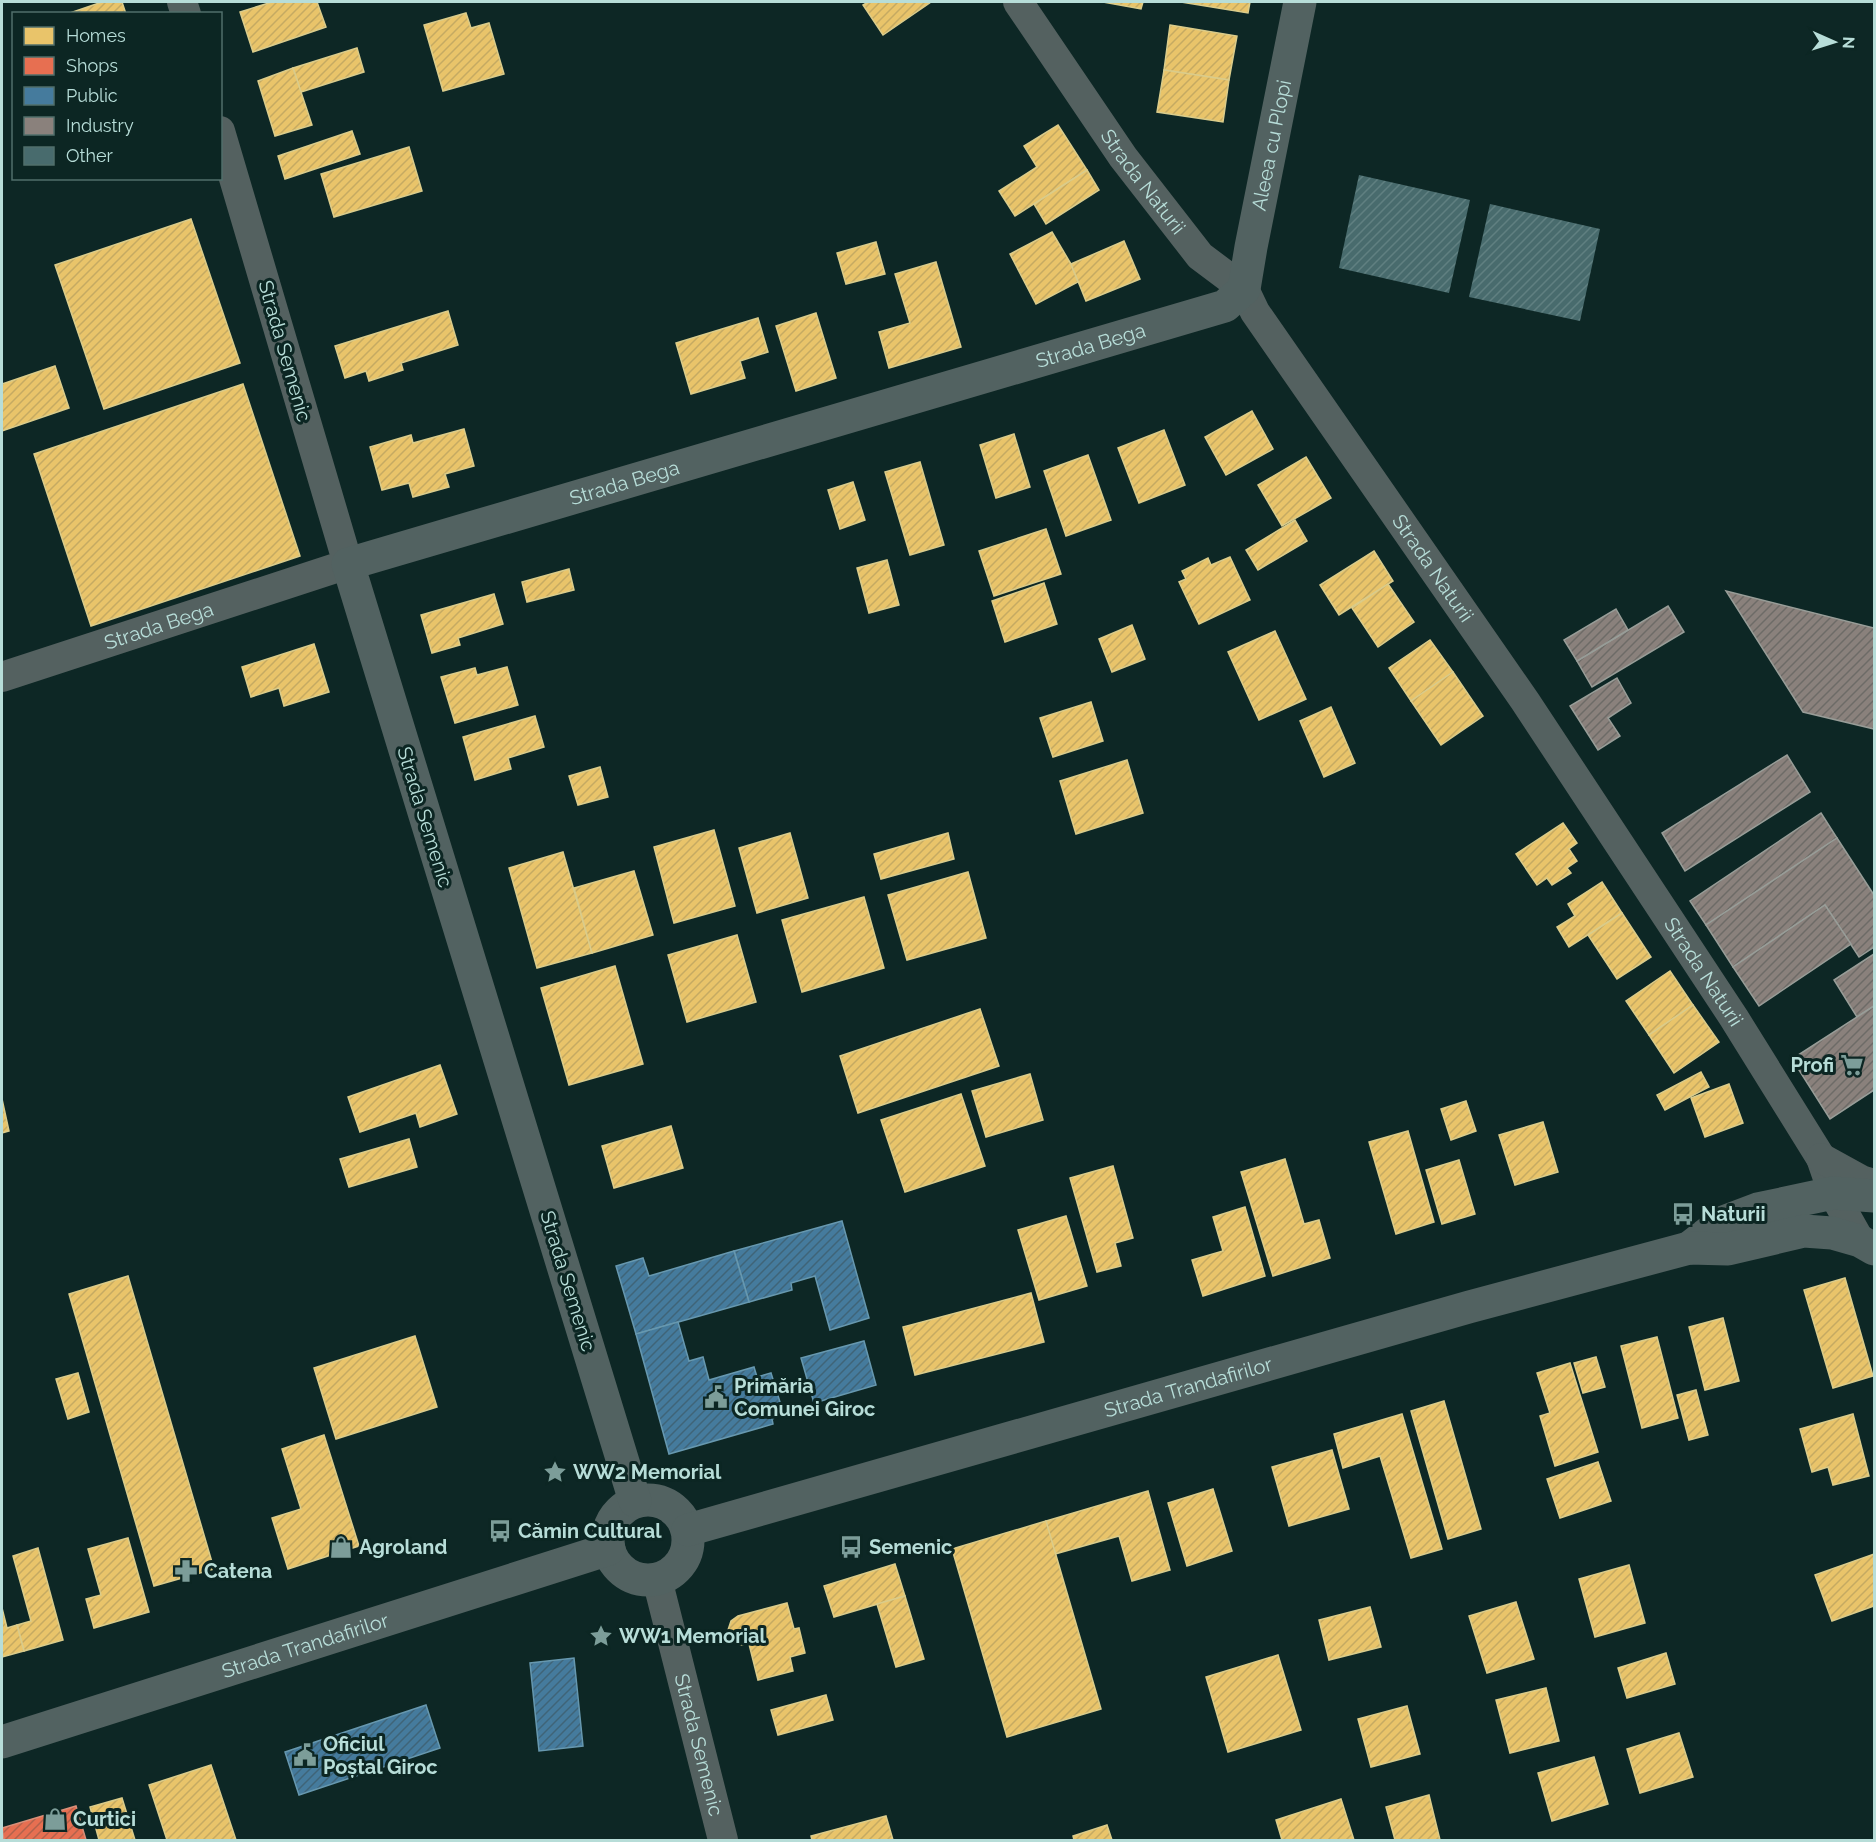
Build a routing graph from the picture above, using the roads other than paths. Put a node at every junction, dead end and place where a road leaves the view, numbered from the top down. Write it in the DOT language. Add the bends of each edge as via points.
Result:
graph roads {
  1 [pos="1018,2"];
  2 [pos="1300,2"];
  3 [pos="222,138"];
  4 [pos="1244,290"];
  5 [pos="348,564"];
  6 [pos="2,677"];
  7 [pos="1821,1158"];
  8 [pos="1875,1184"];
  9 [pos="1833,1193"];
  10 [pos="1875,1196"];
  11 [pos="1867,1245"];
  12 [pos="1689,1248"];
  13 [pos="635,1501"];
  14 [pos="688,1530"];
  15 [pos="609,1549"];
  16 [pos="657,1580"];
  17 [pos="2,1742"];
  18 [pos="723,1840"];
  1 -- 4 [label="street, Strada Naturii" via="1123,157 1200,256"];
  2 -- 4 [label="main road, Aleea cu Plopi"];
  3 -- 5 [label="street, Strada Semenic"];
  4 -- 5 [label="main road, Strada Bega" via="1225,306"];
  4 -- 7 [label="street, Strada Naturii" via="1261,321 1538,721 1734,1018"];
  5 -- 6 [label="street, Strada Bega"];
  5 -- 13 [label="main road, Strada Semenic"];
  7 -- 8 [label="street, Strada Naturii"];
  7 -- 9 [label="street, Strada Naturii"];
  9 -- 10 [label="main road, Strada Trandafirilor"];
  9 -- 11 [label="street, Strada Naturii"];
  9 -- 12 [label="main road, Strada Trandafirilor" via="1758,1209 1721,1223"];
  11 -- 12 [label="main road, Strada Trandafirilor" via="1832,1233 1804,1231 1728,1250"];
  12 -- 14 [label="main road, Strada Trandafirilor"];
  13 -- 14 [label="main road" via="662,1501 674,1508"];
  13 -- 15 [label="main road" via="625,1506 610,1525"];
  14 -- 16 [label="main road" via="686,1556 674,1571"];
  15 -- 16 [label="main road" via="627,1574"];
  15 -- 17 [label="main road, Strada Trandafirilor"];
  16 -- 18 [label="street, Strada Semenic"];
}
